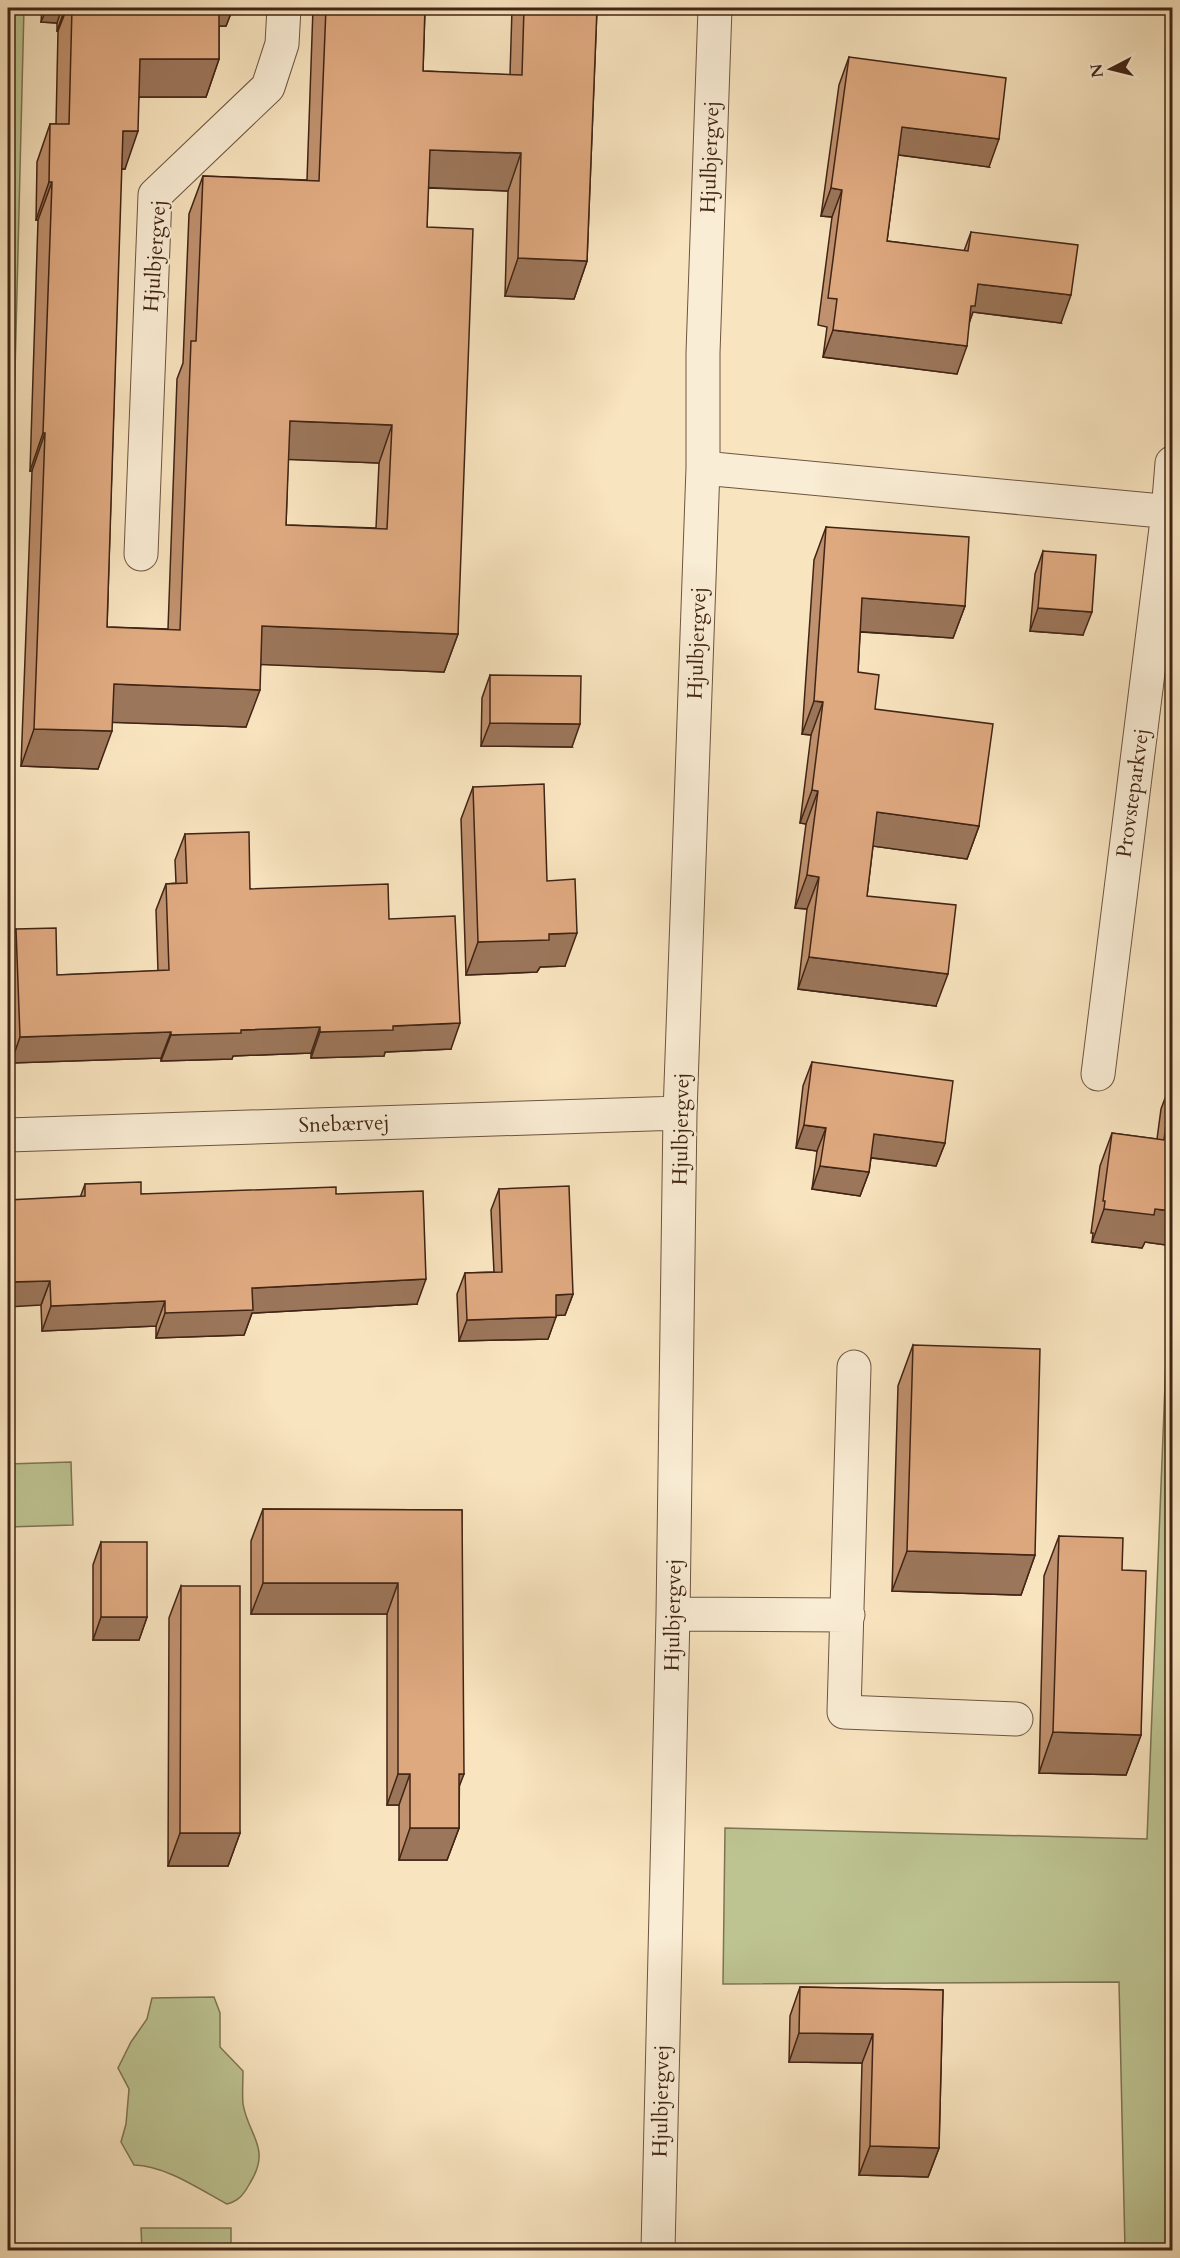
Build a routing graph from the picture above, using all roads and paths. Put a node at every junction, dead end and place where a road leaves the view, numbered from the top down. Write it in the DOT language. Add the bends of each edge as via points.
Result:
graph roads {
  1 [pos="284,8"];
  2 [pos="715,8"];
  3 [pos="1173,464"];
  4 [pos="703,468"];
  5 [pos="1171,512"];
  6 [pos="141,554"];
  7 [pos="1098,1074"];
  8 [pos="680,1113"];
  9 [pos="8,1136"];
  10 [pos="854,1367"];
  11 [pos="673,1614"];
  12 [pos="848,1615"];
  13 [pos="1016,1719"];
  14 [pos="658,2250"];
  1 -- 6 [label="street, Hjulbjergvej" via="282,44 268,87 155,195"];
  2 -- 4 [label="street, Hjulbjergvej"];
  3 -- 5 [label="street, Provsteparkvej"];
  4 -- 5 [label="street"];
  4 -- 8 [label="street, Hjulbjergvej"];
  5 -- 7 [label="street, Provsteparkvej"];
  8 -- 9 [label="street, Snebærvej"];
  8 -- 11 [label="street, Hjulbjergvej"];
  10 -- 12 [label="street"];
  11 -- 12 [label="street"];
  11 -- 14 [label="street, Hjulbjergvej"];
  12 -- 13 [label="street" via="844,1712"];
}
